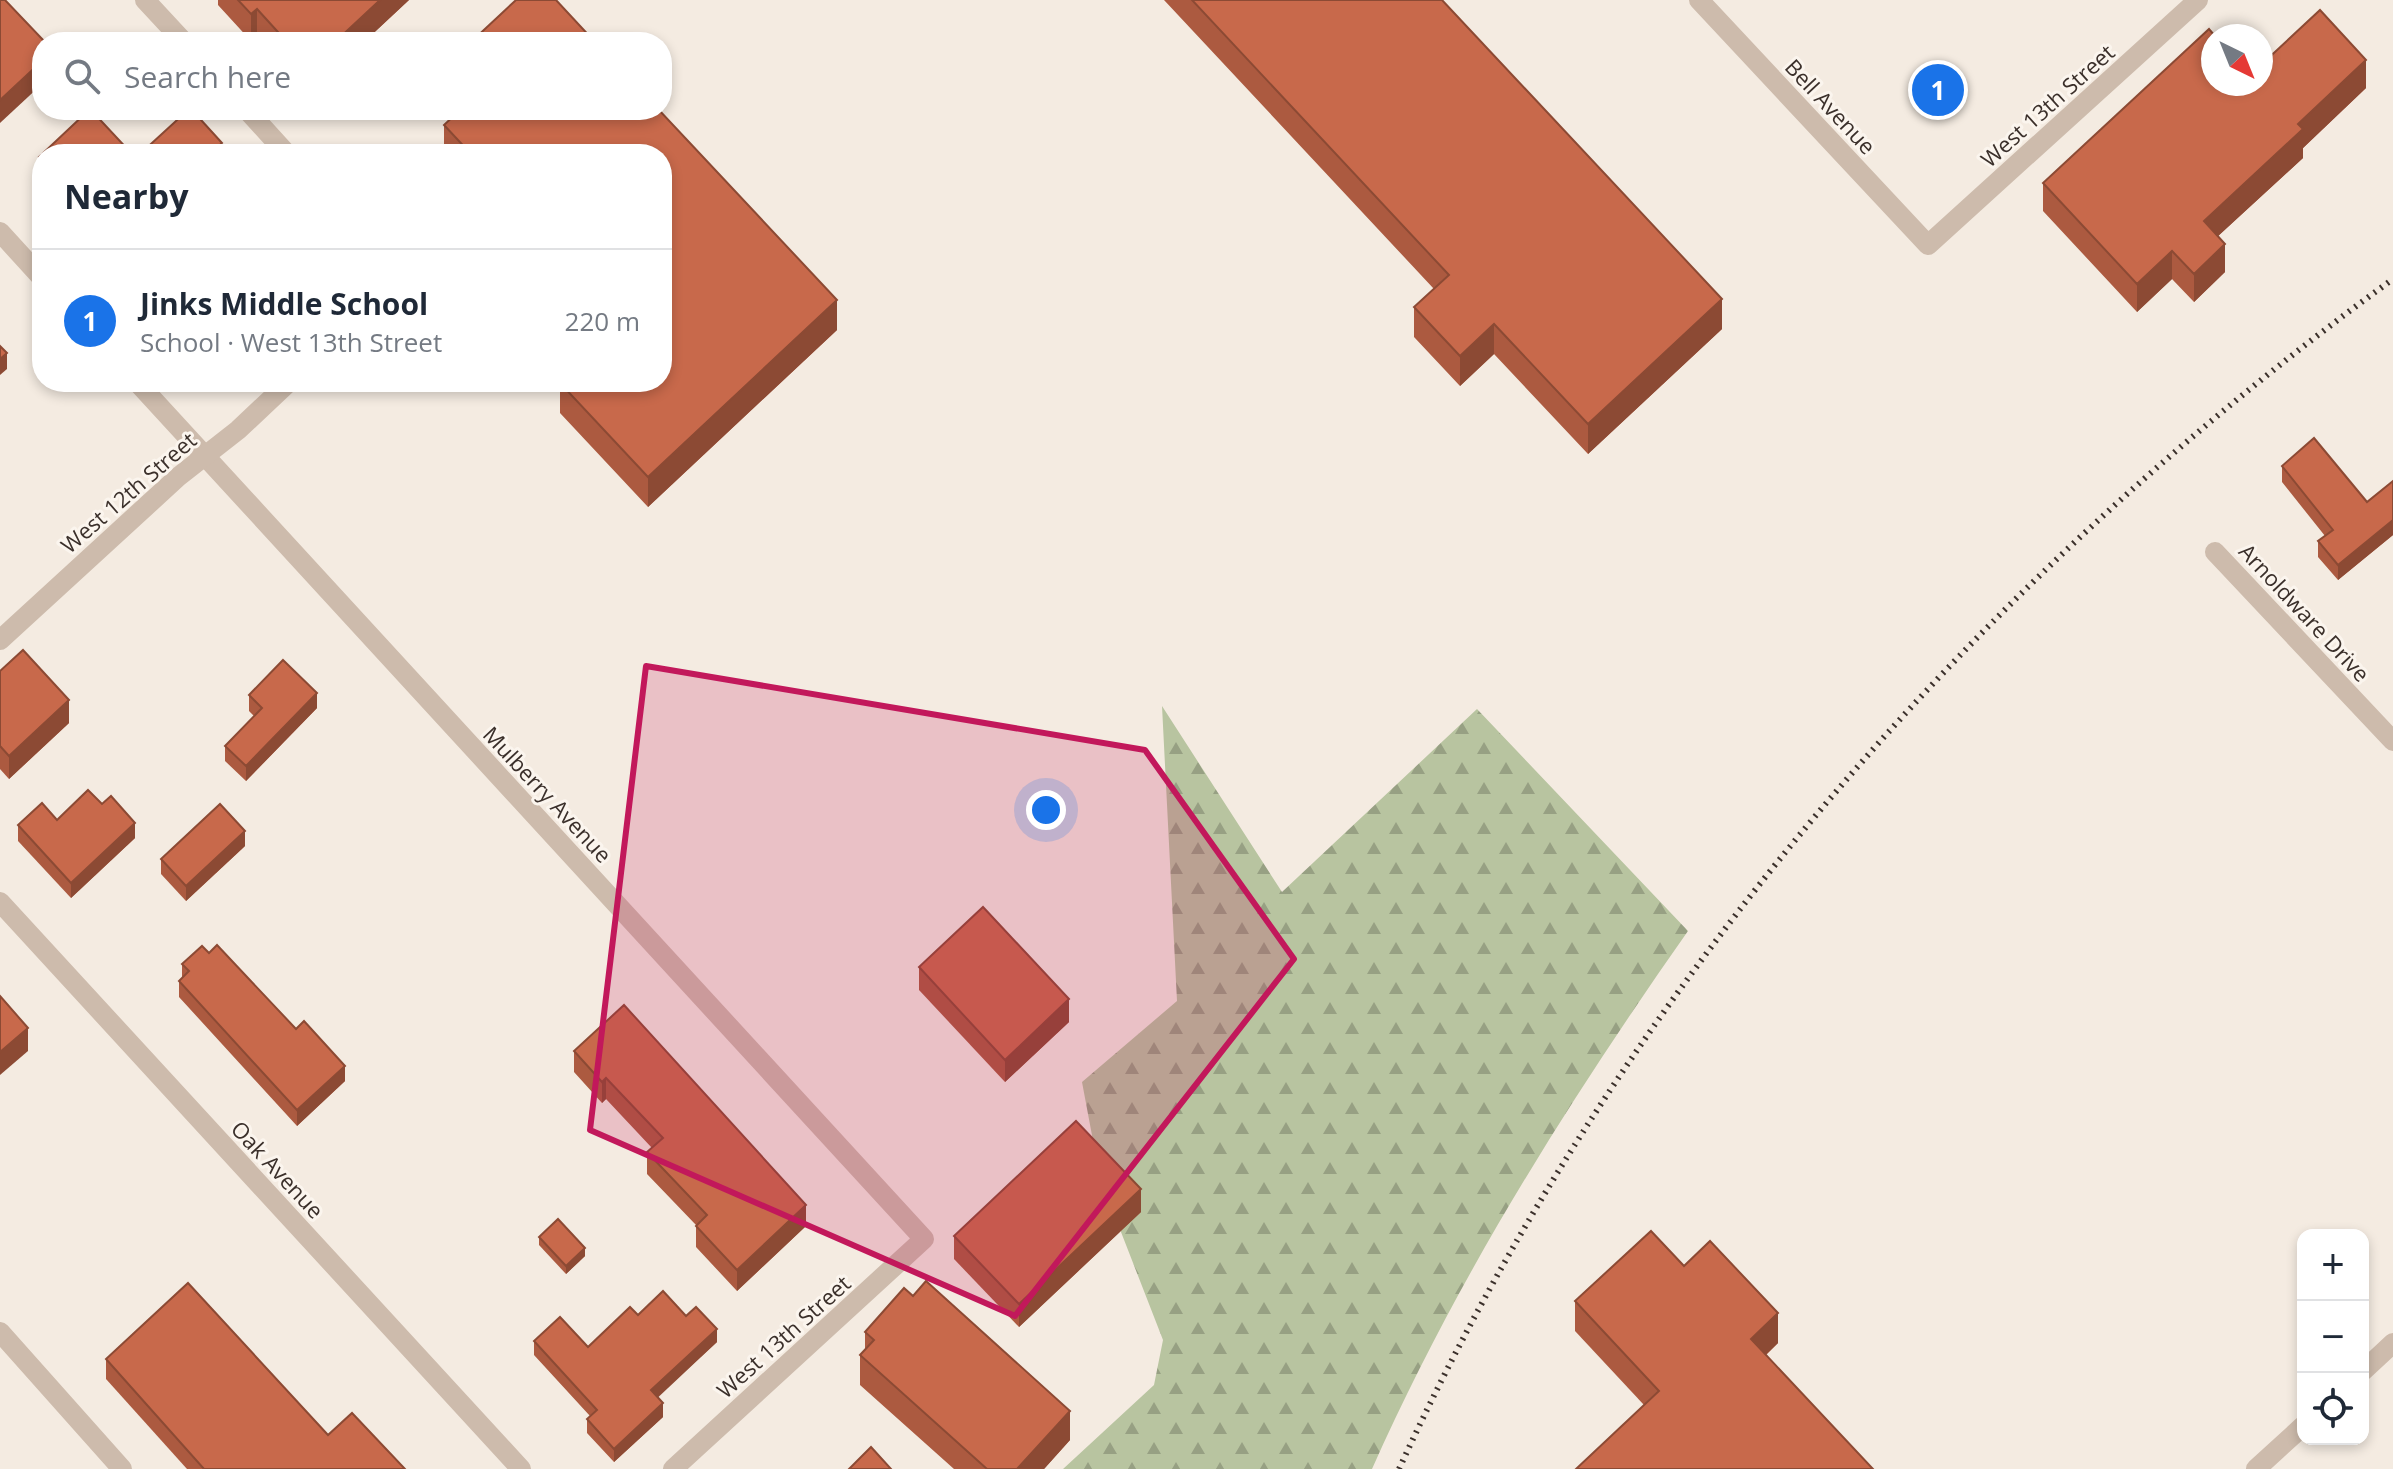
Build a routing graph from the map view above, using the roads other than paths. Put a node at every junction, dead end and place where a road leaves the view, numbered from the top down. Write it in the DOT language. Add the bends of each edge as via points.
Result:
graph roads {
  1 [pos="145,0"];
  2 [pos="1699,0"];
  3 [pos="2198,0"];
  4 [pos="175,32"];
  5 [pos="256,120"];
  6 [pos="278,144"];
  7 [pos="0,232"];
  8 [pos="1928,245"];
  9 [pos="32,267"];
  10 [pos="146,392"];
  11 [pos="278,392"];
  12 [pos="204,456"];
  13 [pos="2215,552"];
  14 [pos="0,640"];
  15 [pos="2393,741"];
  16 [pos="0,902"];
  17 [pos="924,1239"];
  18 [pos="0,1332"];
  19 [pos="2393,1343"];
  20 [pos="2369,1365"];
  21 [pos="2297,1431"];
  22 [pos="122,1469"];
  23 [pos="521,1469"];
  24 [pos="673,1469"];
  25 [pos="2256,1469"];
  1 -- 4 [label="street"];
  2 -- 8 [label="street, Bell Avenue"];
  3 -- 8 [label="street, West 13th Street"];
  5 -- 6 [label="street"];
  7 -- 9 [label="street"];
  10 -- 12 [label="street, Mulberry Avenue"];
  11 -- 12 [label="street, West 12th Street"];
  12 -- 14 [label="street, West 12th Street"];
  12 -- 17 [label="street, Mulberry Avenue"];
  13 -- 15 [label="street, Arnoldware Drive"];
  16 -- 23 [label="street, Oak Avenue"];
  17 -- 24 [label="street, West 13th Street"];
  18 -- 22 [label="street"];
  19 -- 20 [label="street"];
  21 -- 25 [label="street"];
}
